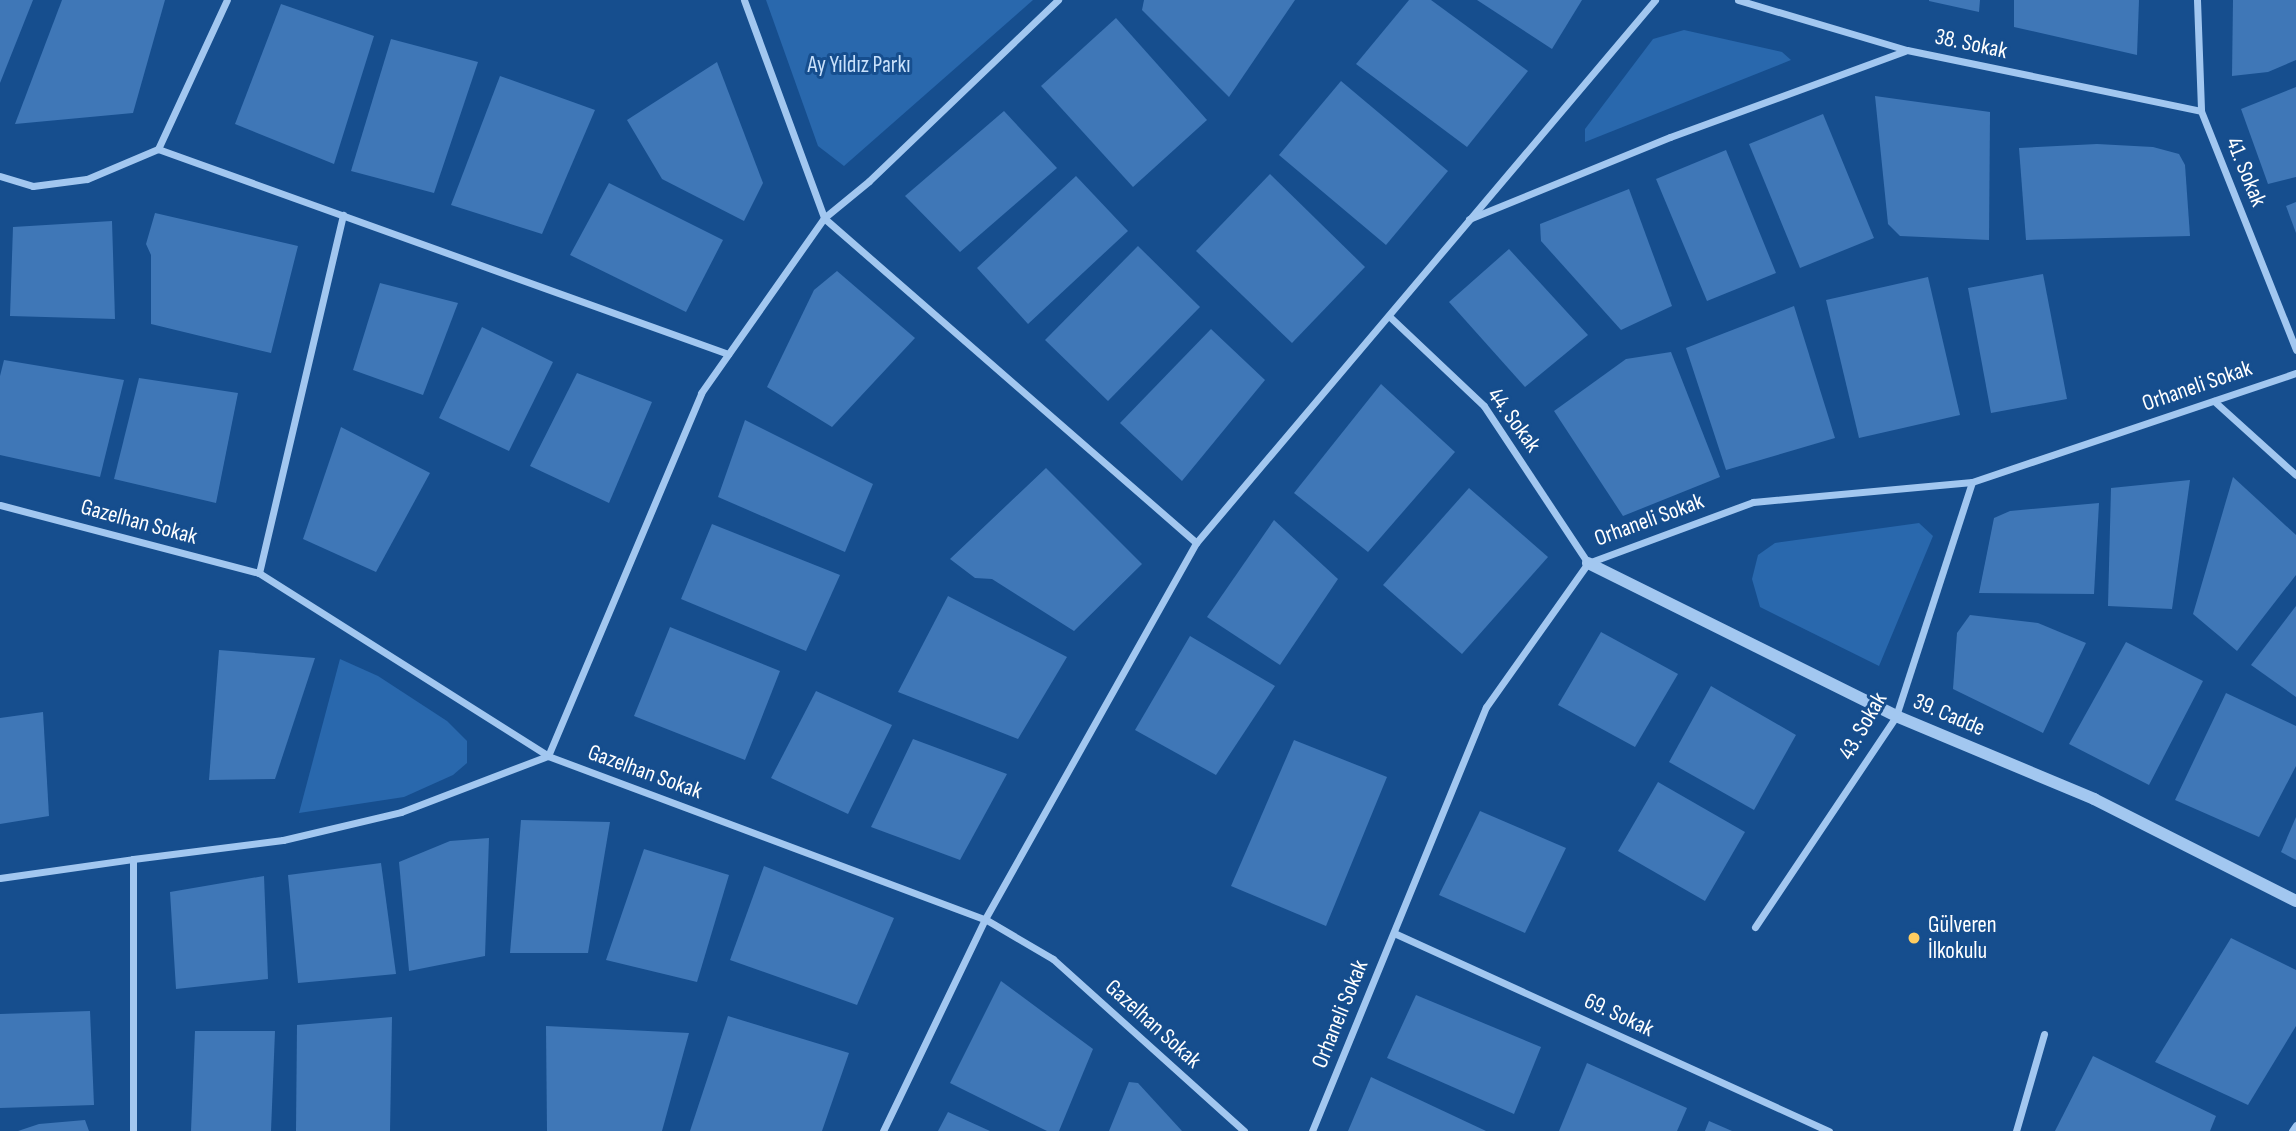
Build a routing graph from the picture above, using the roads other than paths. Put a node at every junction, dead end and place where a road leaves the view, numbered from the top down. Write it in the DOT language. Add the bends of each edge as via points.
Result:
graph roads {
  1 [pos="227,0"];
  2 [pos="744,0"];
  3 [pos="1058,0"];
  4 [pos="1656,0"];
  5 [pos="1738,0"];
  6 [pos="2197,0"];
  7 [pos="1907,50"];
  8 [pos="2201,111"];
  9 [pos="158,149"];
  10 [pos="0,176"];
  11 [pos="343,215"];
  12 [pos="824,218"];
  13 [pos="1465,221"];
  14 [pos="1390,317"];
  15 [pos="2296,350"];
  16 [pos="728,354"];
  17 [pos="2296,373"];
  18 [pos="2214,401"];
  19 [pos="2296,475"];
  20 [pos="1972,482"];
  21 [pos="0,505"];
  22 [pos="1196,543"];
  23 [pos="1588,563"];
  24 [pos="259,573"];
  25 [pos="1896,716"];
  26 [pos="548,756"];
  27 [pos="133,859"];
  28 [pos="0,878"];
  29 [pos="2296,901"];
  30 [pos="985,919"];
  31 [pos="1755,927"];
  32 [pos="1394,933"];
  33 [pos="2044,1034"];
  34 [pos="2296,1125"];
  35 [pos="132,1131"];
  36 [pos="883,1131"];
  37 [pos="1244,1131"];
  38 [pos="1312,1131"];
  39 [pos="1829,1131"];
  40 [pos="2016,1131"];
  41 [pos="2292,1131"];
  1 -- 9 [label="street"];
  2 -- 12 [label="street"];
  3 -- 12 [label="street" via="869,181"];
  4 -- 13 [label="street"];
  5 -- 7 [label="street, 38. Sokak"];
  6 -- 8 [label="street, 41. Sokak"];
  7 -- 8 [label="street, 38. Sokak"];
  7 -- 13 [label="street" via="1670,137"];
  8 -- 15 [label="street, 41. Sokak"];
  9 -- 10 [label="street" via="87,179 33,186"];
  9 -- 11 [label="street"];
  11 -- 16 [label="street"];
  11 -- 24 [label="street"];
  12 -- 16 [label="street"];
  12 -- 22 [label="street"];
  13 -- 14 [label="street"];
  14 -- 22 [label="street"];
  14 -- 23 [label="street, 44. Sokak" via="1484,405"];
  16 -- 26 [label="street" via="701,393"];
  17 -- 18 [label="street, Orhaneli Sokak"];
  18 -- 19 [label="street"];
  18 -- 20 [label="street, Orhaneli Sokak"];
  20 -- 23 [label="street, Orhaneli Sokak" via="1753,502"];
  20 -- 25 [label="street, 43. Sokak"];
  21 -- 24 [label="street, Gazelhan Sokak"];
  22 -- 30 [label="street"];
  23 -- 25 [label="street, 39. Cadde"];
  23 -- 32 [label="street, Orhaneli Sokak" via="1486,707"];
  24 -- 26 [label="street, Gazelhan Sokak"];
  25 -- 29 [label="street, 39. Cadde" via="2094,799"];
  25 -- 31 [label="street, 43. Sokak"];
  26 -- 27 [label="street" via="401,812 284,840"];
  26 -- 30 [label="street, Gazelhan Sokak"];
  27 -- 28 [label="street"];
  27 -- 35 [label="street"];
  30 -- 36 [label="street"];
  30 -- 37 [label="street, Gazelhan Sokak" via="1053,959"];
  32 -- 38 [label="street, Orhaneli Sokak"];
  32 -- 39 [label="street, 69. Sokak"];
  33 -- 40 [label="street"];
  34 -- 41 [label="street"];
}
